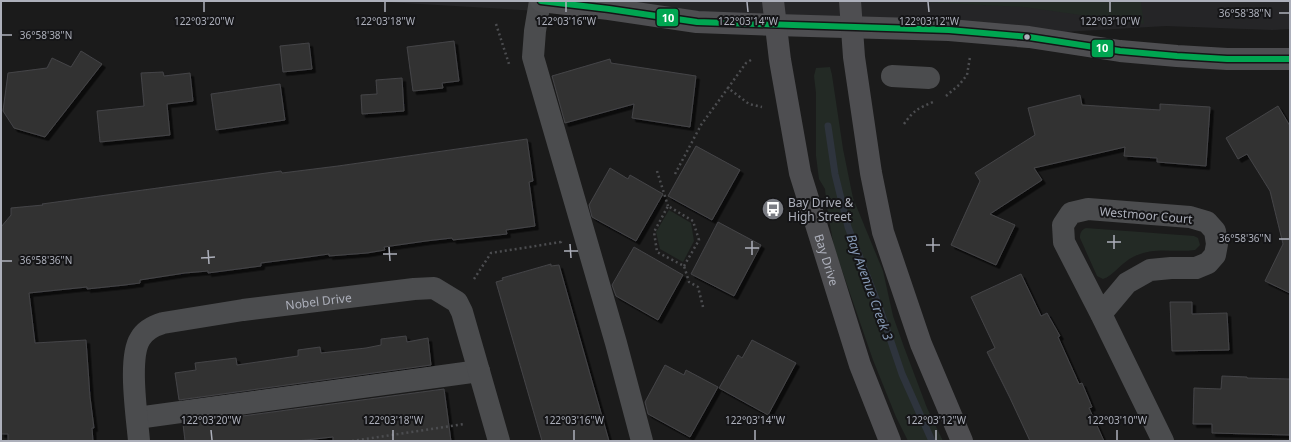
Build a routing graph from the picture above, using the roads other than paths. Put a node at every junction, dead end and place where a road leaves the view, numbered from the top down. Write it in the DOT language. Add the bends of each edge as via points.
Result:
graph roads {
  1 [pos="540,1"];
  2 [pos="773,1"];
  3 [pos="850,1"];
  4 [pos="776,25"];
  5 [pos="852,27"];
  6 [pos="1290,59"];
  7 [pos="892,76"];
  8 [pos="929,78"];
  9 [pos="1101,314"];
  10 [pos="479,371"];
  11 [pos="137,418"];
  12 [pos="139,441"];
  13 [pos="499,441"];
  14 [pos="642,441"];
  15 [pos="890,441"];
  16 [pos="962,441"];
  17 [pos="1162,441"];
  1 -- 4 [label="main road" via="697,22"];
  1 -- 14 [label="street" via="533,57"];
  2 -- 4 [label="main road, Bay Drive"];
  3 -- 5 [label="main road"];
  4 -- 5 [label="main road"];
  4 -- 15 [label="main road, Bay Drive" via="800,173 860,365"];
  5 -- 6 [label="main road" via="994,33 1120,51 1177,56"];
  5 -- 16 [label="main road" via="869,165 883,232 921,344"];
  7 -- 8 [label="street"];
  9 -- 9 [label="street, Westmoor Court" via="1127,283 1150,270 1196,268 1208,263 1215,255 1215,231 1207,222 1190,217 1088,209 1071,213 1064,225 1064,242"];
  9 -- 17 [label="street, Westmoor Court"];
  10 -- 11 [label="street"];
  10 -- 11 [label="street, Nobel Drive" via="467,326 457,302 434,288 243,310 162,323 145,332 139,340 134,362"];
  10 -- 13 [label="street, Nobel Drive"];
  11 -- 12 [label="street, Nobel Drive"];
}
